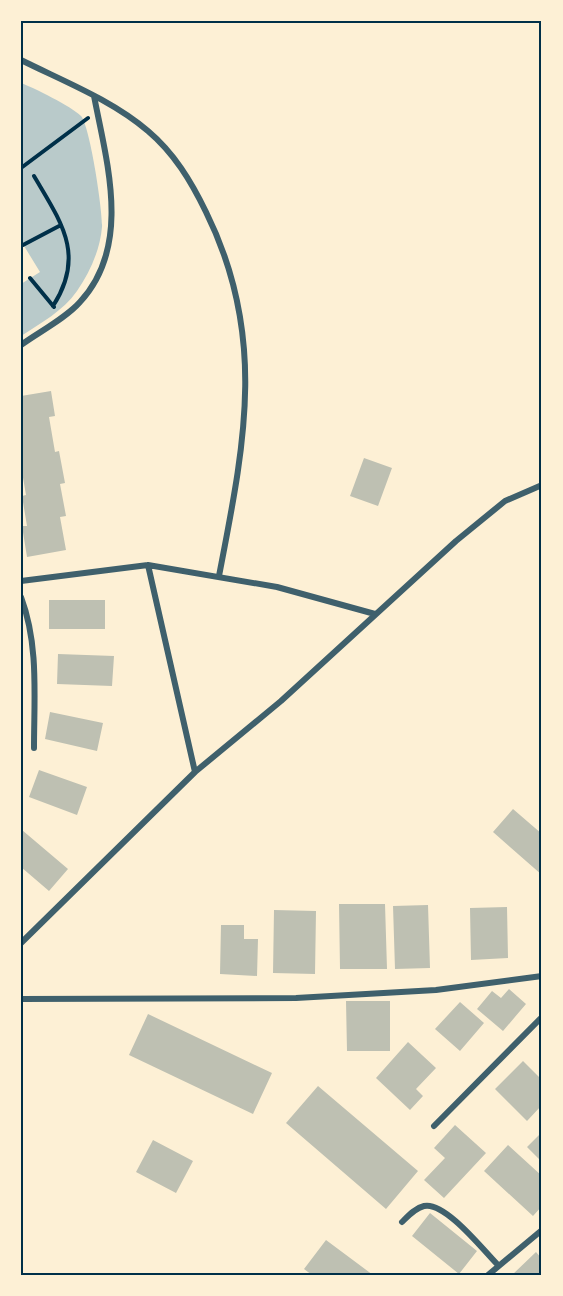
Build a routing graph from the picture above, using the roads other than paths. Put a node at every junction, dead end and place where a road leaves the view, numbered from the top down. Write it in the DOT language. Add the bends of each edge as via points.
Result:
graph roads {
  1 [pos="21,60"];
  2 [pos="94,96"];
  3 [pos="21,345"];
  4 [pos="542,485"];
  5 [pos="148,565"];
  6 [pos="219,576"];
  7 [pos="21,581"];
  8 [pos="21,597"];
  9 [pos="375,614"];
  10 [pos="34,748"];
  11 [pos="195,772"];
  12 [pos="21,943"];
  13 [pos="542,976"];
  14 [pos="21,999"];
  15 [pos="542,1017"];
  16 [pos="434,1126"];
  17 [pos="402,1222"];
  18 [pos="542,1230"];
  19 [pos="498,1265"];
  20 [pos="488,1275"];
  1 -- 2 [label="street"];
  2 -- 3 [label="street" via="111,200 111,234 106,255 80,303"];
  2 -- 6 [label="street" via="139,123 172,155 214,228 236,289 246,356 245,416"];
  4 -- 9 [label="street" via="484,516"];
  5 -- 6 [label="street"];
  5 -- 7 [label="street"];
  5 -- 11 [label="street"];
  6 -- 9 [label="street" via="277,587"];
  8 -- 10 [label="street" via="34,651"];
  9 -- 11 [label="street" via="281,701"];
  11 -- 12 [label="street"];
  13 -- 14 [label="street" via="436,990 296,999"];
  15 -- 16 [label="street"];
  17 -- 19 [label="street" via="419,1207 436,1207 448,1214"];
  18 -- 19 [label="street"];
  19 -- 20 [label="street"];
}
